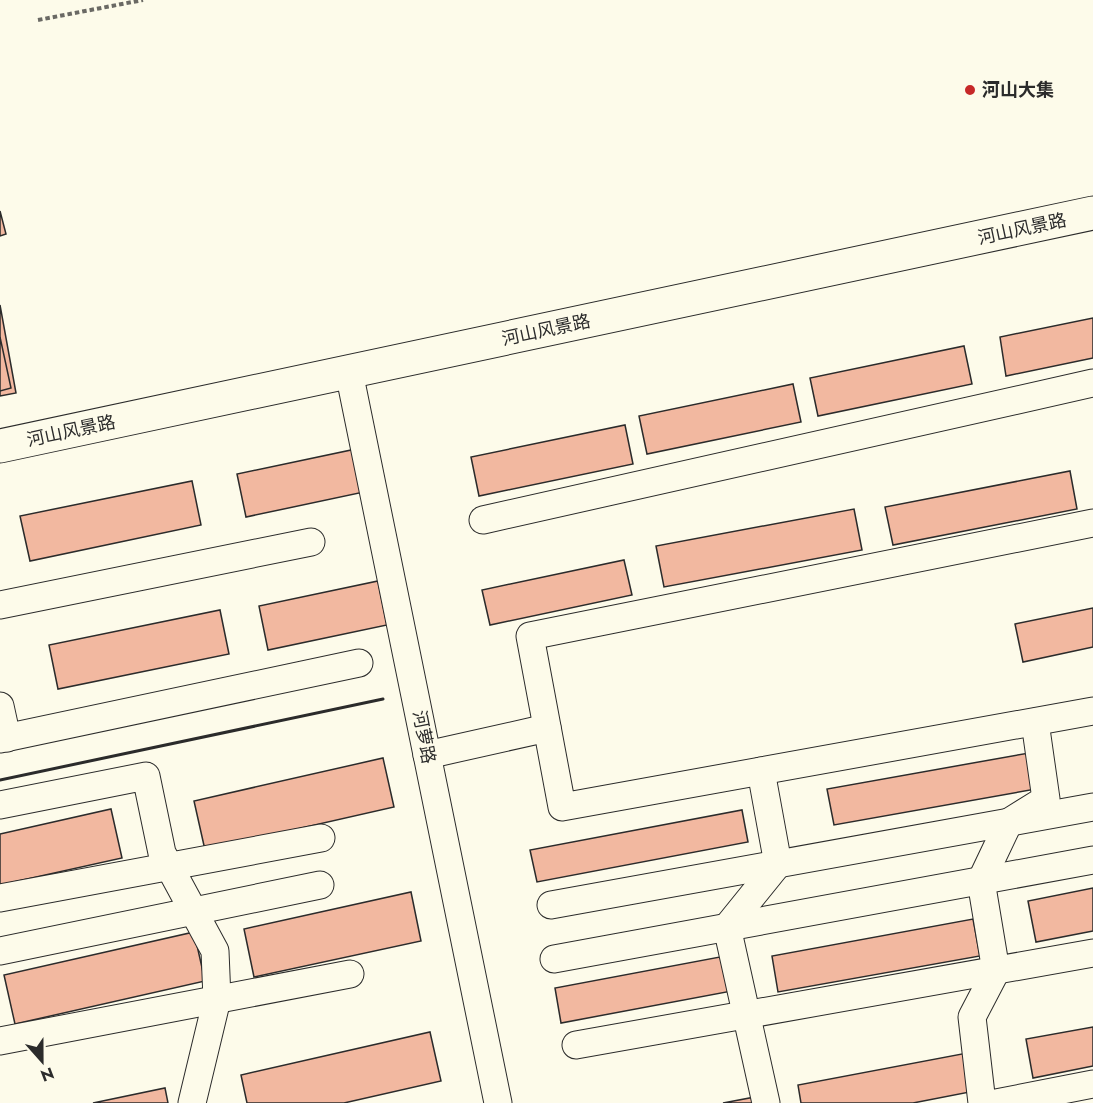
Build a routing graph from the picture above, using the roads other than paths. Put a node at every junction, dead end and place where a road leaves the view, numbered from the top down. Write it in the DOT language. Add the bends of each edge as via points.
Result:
graph roads {
  1 [pos="1093,213"];
  2 [pos="349,372"];
  3 [pos="1093,383"];
  4 [pos="0,446"];
  5 [pos="483,520"];
  6 [pos="1093,523"];
  7 [pos="311,542"];
  8 [pos="0,604"];
  9 [pos="359,663"];
  10 [pos="0,706"];
  11 [pos="1093,711"];
  12 [pos="1035,722"];
  13 [pos="547,728"];
  14 [pos="4,739"];
  15 [pos="427,755"];
  16 [pos="761,771"];
  17 [pos="0,805"];
  18 [pos="1093,807"];
  19 [pos="1009,822"];
  20 [pos="321,838"];
  21 [pos="1093,860"];
  22 [pos="778,864"];
  23 [pos="981,881"];
  24 [pos="320,885"];
  25 [pos="0,898"];
  26 [pos="551,905"];
  27 [pos="194,910"];
  28 [pos="727,927"];
  29 [pos="0,951"];
  30 [pos="1093,953"];
  31 [pos="554,959"];
  32 [pos="996,970"];
  33 [pos="350,974"];
  34 [pos="217,999"];
  35 [pos="747,1015"];
  36 [pos="0,1041"];
  37 [pos="576,1045"];
  38 [pos="1093,1084"];
  39 [pos="192,1103"];
  40 [pos="498,1103"];
  41 [pos="766,1103"];
  42 [pos="982,1103"];
  43 [pos="996,1103"];
  1 -- 2 [label="main road, 河山风景路"];
  2 -- 4 [label="main road, 河山风景路"];
  2 -- 15 [label="street, 河萝路"];
  3 -- 5 [label="street"];
  6 -- 13 [label="street" via="530,636"];
  7 -- 8 [label="street"];
  9 -- 14 [label="street"];
  10 -- 14 [label="street"];
  11 -- 12 [label="street"];
  12 -- 16 [label="street"];
  12 -- 19 [label="street" via="1046,799"];
  13 -- 15 [label="street"];
  13 -- 16 [label="street" via="562,807"];
  15 -- 40 [label="street, 河萝路"];
  16 -- 22 [label="street"];
  17 -- 27 [label="street" via="146,776 162,853"];
  18 -- 19 [label="street"];
  19 -- 22 [label="street"];
  19 -- 23 [label="street"];
  20 -- 25 [label="street"];
  21 -- 23 [label="street"];
  22 -- 26 [label="street"];
  22 -- 28 [label="street"];
  23 -- 28 [label="street"];
  23 -- 32 [label="street"];
  24 -- 27 [label="street"];
  27 -- 29 [label="street"];
  27 -- 34 [label="street" via="215,951"];
  28 -- 31 [label="street"];
  28 -- 35 [label="street"];
  30 -- 32 [label="street"];
  32 -- 35 [label="street"];
  32 -- 42 [label="street" via="972,1017"];
  33 -- 34 [label="street"];
  34 -- 36 [label="street"];
  34 -- 39 [label="street"];
  35 -- 37 [label="street"];
  35 -- 41 [label="street"];
  38 -- 43 [label="street"];
}
